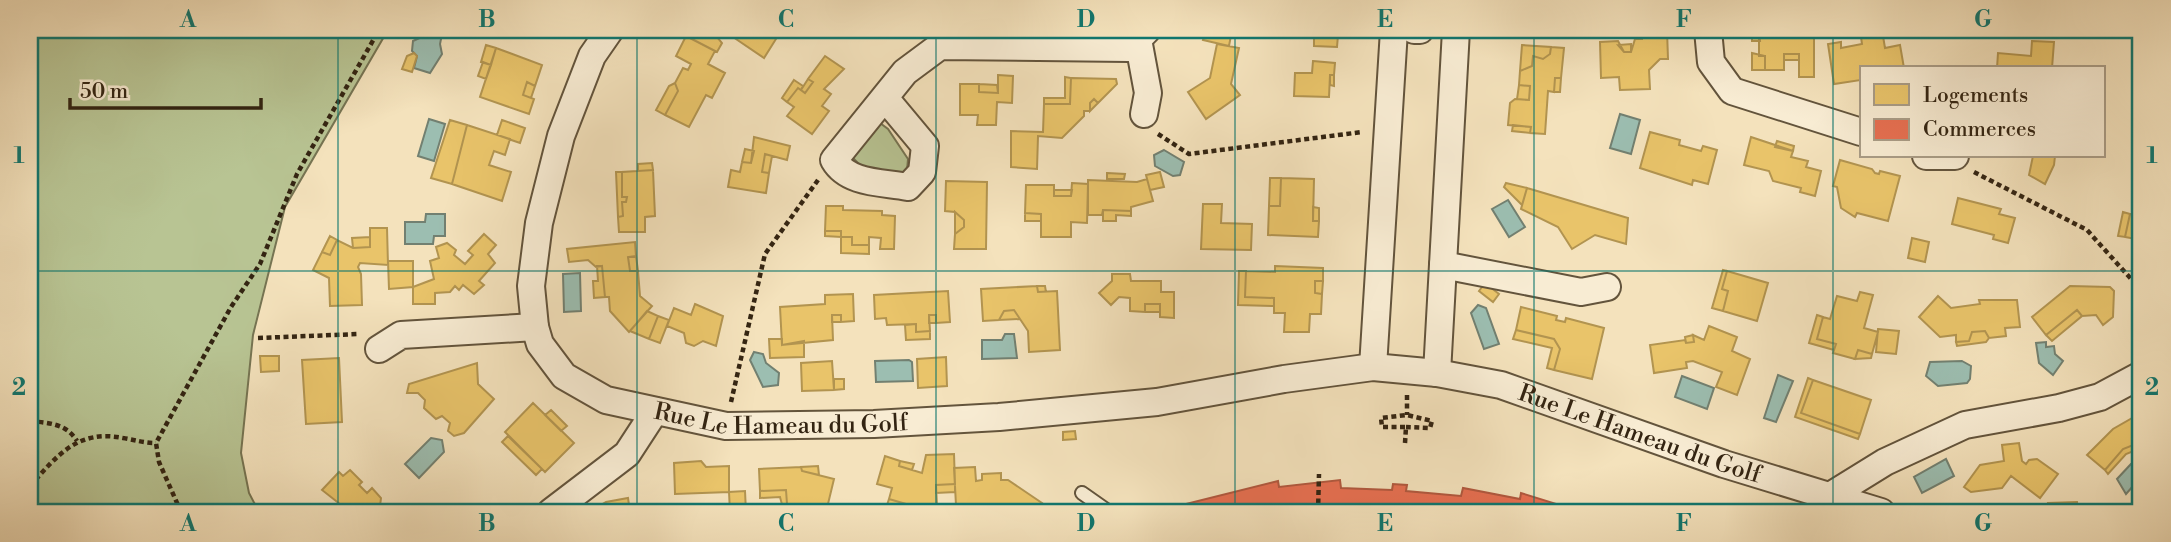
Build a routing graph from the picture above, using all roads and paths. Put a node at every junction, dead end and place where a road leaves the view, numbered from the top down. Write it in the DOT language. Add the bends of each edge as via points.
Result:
graph roads {
  1 [pos="379,30"];
  2 [pos="610,30"];
  3 [pos="1394,30"];
  4 [pos="1414,30"];
  5 [pos="1420,30"];
  6 [pos="1455,30"];
  7 [pos="1708,30"];
  8 [pos="1142,34"];
  9 [pos="885,99"];
  10 [pos="1144,114"];
  11 [pos="1388,130"];
  12 [pos="1860,132"];
  13 [pos="1956,158"];
  14 [pos="834,160"];
  15 [pos="1443,265"];
  16 [pos="1607,286"];
  17 [pos="2141,290"];
  18 [pos="535,327"];
  19 [pos="258,338"];
  20 [pos="379,349"];
  21 [pos="1373,367"];
  22 [pos="1437,373"];
  23 [pos="2141,375"];
  24 [pos="655,411"];
  25 [pos="30,421"];
  26 [pos="726,426"];
  27 [pos="1406,427"];
  28 [pos="77,441"];
  29 [pos="156,443"];
  30 [pos="1405,443"];
  31 [pos="1319,474"];
  32 [pos="30,486"];
  33 [pos="1082,493"];
  34 [pos="1830,496"];
  35 [pos="181,512"];
  36 [pos="551,512"];
  37 [pos="1109,512"];
  38 [pos="1318,512"];
  39 [pos="1881,512"];
  1 -- 29 [label="path" via="297,174 260,264"];
  2 -- 18 [label="street, Rue Le Hameau du Golf" via="592,56 561,136 539,223 531,286"];
  3 -- 11 [label="street"];
  4 -- 5 [label="street"];
  6 -- 15 [label="street"];
  7 -- 12 [label="street" via="1711,62 1732,91"];
  8 -- 9 [label="street" via="1129,48 940,46 905,72"];
  8 -- 10 [label="street" via="1148,93"];
  9 -- 14 [label="street"];
  9 -- 14 [label="street" via="925,146 922,172 908,187 849,175 841,172"];
  10 -- 11 [label="path" via="1161,139 1189,154"];
  11 -- 21 [label="street"];
  13 -- 17 [label="path" via="2087,230"];
  14 -- 26 [label="path" via="765,254"];
  15 -- 16 [label="street" via="1581,292"];
  15 -- 22 [label="street"];
  18 -- 20 [label="street" via="401,335"];
  18 -- 24 [label="street, Rue Le Hameau du Golf" via="540,344 564,376 606,400"];
  19 -- 20 [label="path" via="361,334"];
  21 -- 22 [label="street, Rue Le Hameau du Golf"];
  21 -- 26 [label="street, Rue Le Hameau du Golf" via="1085,409 874,424"];
  22 -- 34 [label="street, Rue Le Hameau du Golf" via="1501,386"];
  23 -- 34 [label="street" via="2100,397 1965,425 1885,462"];
  24 -- 26 [label="street, Rue Le Hameau du Golf"];
  24 -- 36 [label="street" via="627,454"];
  25 -- 28 [label="path" via="55,423"];
  27 -- 27 [label="path" via="1382,427 1381,418 1407,415 1432,421 1430,428"];
  27 -- 30 [label="path"];
  28 -- 29 [label="path" via="122,437"];
  28 -- 32 [label="path"];
  29 -- 35 [label="path"];
  31 -- 38 [label="path"];
  33 -- 37 [label="lane"];
  34 -- 39 [label="street, Rue Le Hameau du Golf"];
}
